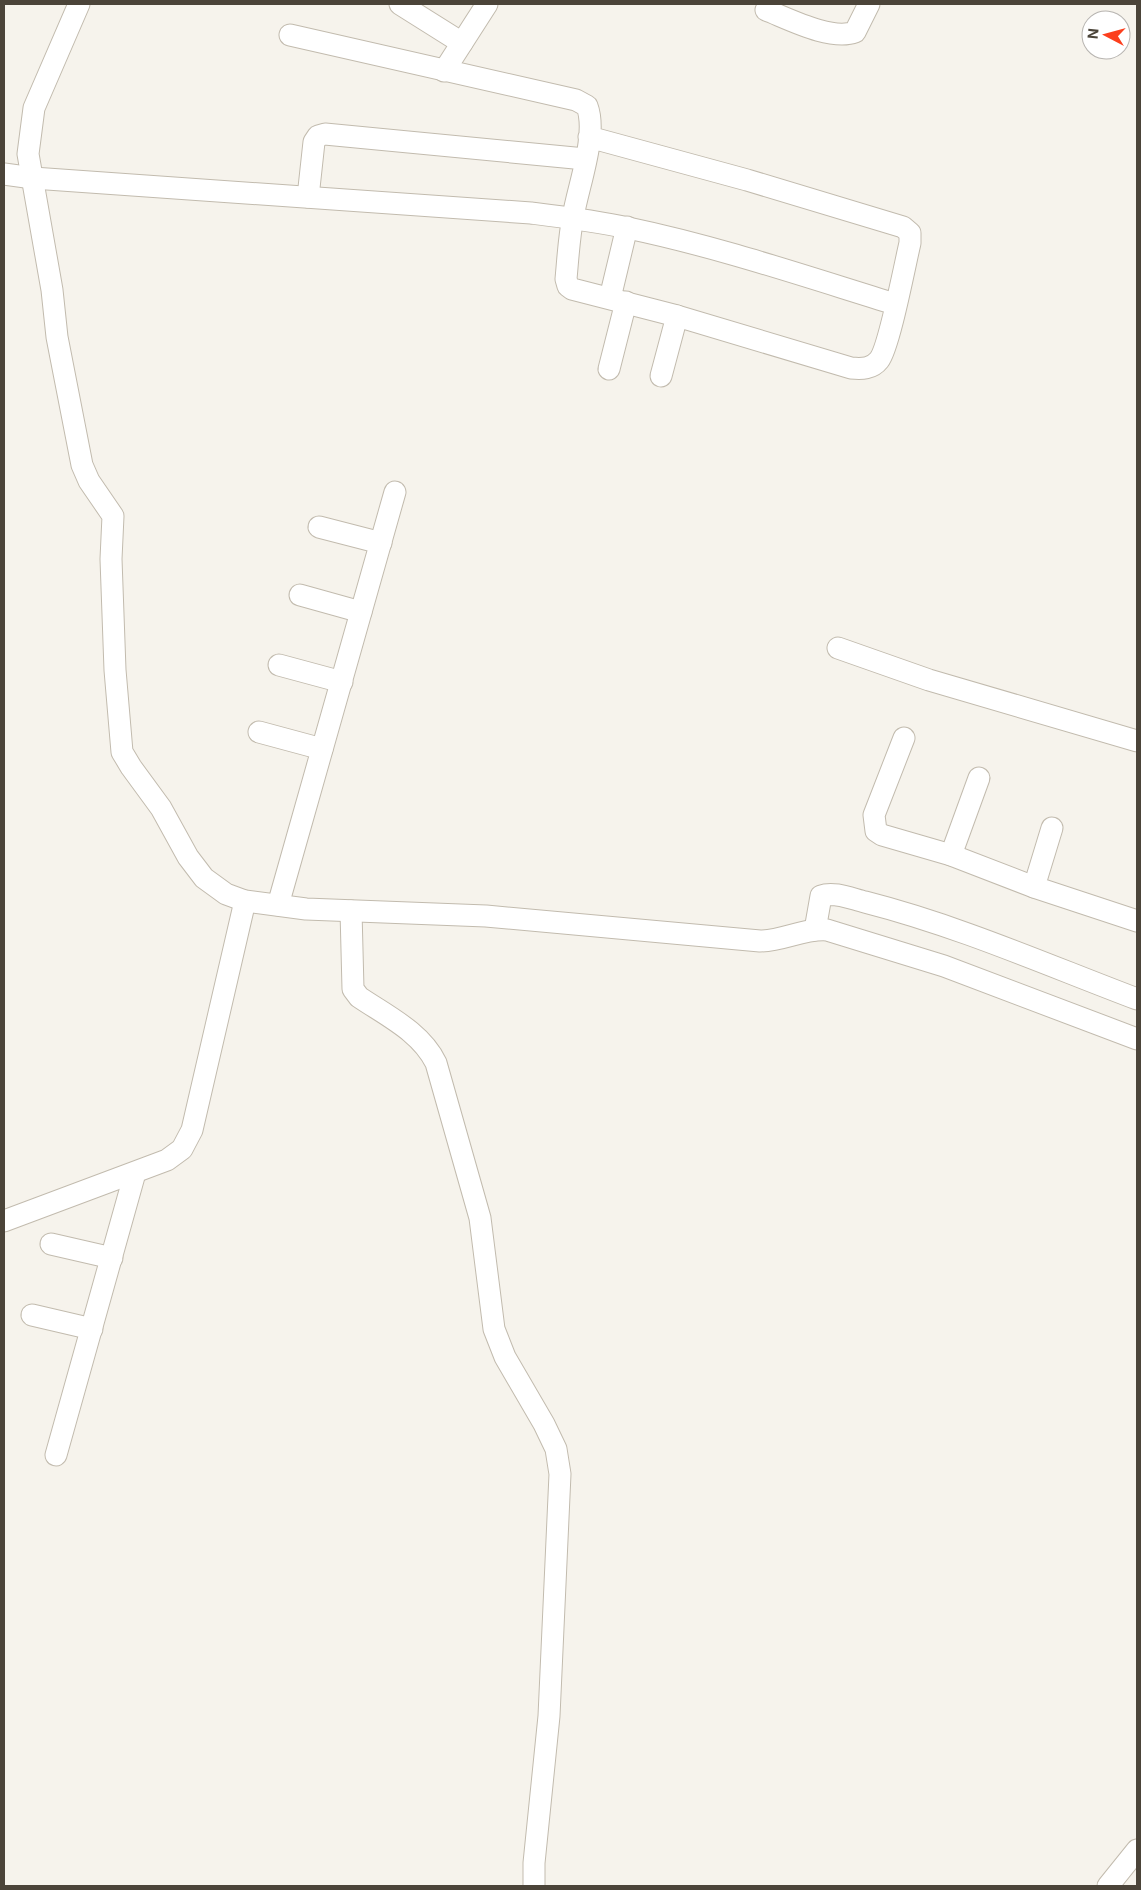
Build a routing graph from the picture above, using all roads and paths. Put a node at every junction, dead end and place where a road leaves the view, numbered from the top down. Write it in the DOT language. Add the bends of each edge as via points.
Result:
graph roads {
  1 [pos="79,4"];
  2 [pos="400,4"];
  3 [pos="488,4"];
  4 [pos="869,4"];
  5 [pos="766,10"];
  6 [pos="290,35"];
  7 [pos="462,43"];
  8 [pos="444,71"];
  9 [pos="589,137"];
  10 [pos="585,159"];
  11 [pos="4,174"];
  12 [pos="33,178"];
  13 [pos="308,197"];
  14 [pos="572,218"];
  15 [pos="627,227"];
  16 [pos="618,300"];
  17 [pos="895,304"];
  18 [pos="677,316"];
  19 [pos="608,369"];
  20 [pos="661,376"];
  21 [pos="396,492"];
  22 [pos="319,527"];
  23 [pos="381,543"];
  24 [pos="300,595"];
  25 [pos="361,612"];
  26 [pos="838,648"];
  27 [pos="280,665"];
  28 [pos="342,682"];
  29 [pos="259,732"];
  30 [pos="904,738"];
  31 [pos="1137,741"];
  32 [pos="322,749"];
  33 [pos="979,778"];
  34 [pos="1052,828"];
  35 [pos="951,855"];
  36 [pos="1034,887"];
  37 [pos="245,901"];
  38 [pos="278,905"];
  39 [pos="351,911"];
  40 [pos="1137,920"];
  41 [pos="815,930"];
  42 [pos="1137,999"];
  43 [pos="1137,1039"];
  44 [pos="135,1172"];
  45 [pos="4,1221"];
  46 [pos="51,1244"];
  47 [pos="112,1258"];
  48 [pos="32,1315"];
  49 [pos="92,1329"];
  50 [pos="56,1455"];
  51 [pos="1137,1850"];
  52 [pos="534,1886"];
  53 [pos="1108,1886"];
  1 -- 12 [label="street" via="34,108 28,154"];
  2 -- 7 [label="street"];
  3 -- 7 [label="street"];
  4 -- 5 [label="street" via="854,32 845,36"];
  6 -- 8 [label="street"];
  7 -- 8 [label="street"];
  8 -- 9 [label="street" via="576,100 587,106 591,116"];
  9 -- 10 [label="street"];
  9 -- 17 [label="street" via="747,180 903,228 910,233 910,243"];
  10 -- 13 [label="street" via="325,134 314,142"];
  10 -- 14 [label="street"];
  11 -- 12 [label="street"];
  12 -- 13 [label="street"];
  12 -- 37 [label="street" via="57,337 82,465 88,481 113,516 111,559 115,670 122,752 204,878 226,894"];
  13 -- 14 [label="street"];
  14 -- 15 [label="street"];
  14 -- 16 [label="street" via="568,286"];
  15 -- 16 [label="street"];
  15 -- 17 [label="street" via="734,255"];
  16 -- 18 [label="street"];
  16 -- 19 [label="street"];
  17 -- 18 [label="street" via="881,359 862,370"];
  18 -- 20 [label="street"];
  21 -- 23 [label="street"];
  22 -- 23 [label="street"];
  23 -- 25 [label="street"];
  24 -- 25 [label="street"];
  25 -- 28 [label="street"];
  26 -- 31 [label="street" via="929,680"];
  27 -- 28 [label="street"];
  28 -- 32 [label="street"];
  29 -- 32 [label="street"];
  30 -- 35 [label="street" via="874,815 876,831"];
  32 -- 38 [label="street"];
  33 -- 35 [label="street"];
  34 -- 36 [label="street"];
  35 -- 36 [label="street"];
  36 -- 40 [label="street"];
  37 -- 38 [label="street"];
  37 -- 44 [label="street" via="192,1130 182,1148 167,1160"];
  38 -- 39 [label="street"];
  39 -- 41 [label="street" via="486,916 760,942"];
  39 -- 52 [label="street" via="353,989 359,997 428,1047 436,1063 480,1218 494,1329 505,1357 556,1449 560,1474 560,1516 549,1716"];
  41 -- 42 [label="street" via="821,896 836,895 937,922"];
  41 -- 43 [label="street" via="837,932 944,966"];
  44 -- 45 [label="street"];
  44 -- 47 [label="street"];
  46 -- 47 [label="street"];
  47 -- 49 [label="street"];
  48 -- 49 [label="street"];
  49 -- 50 [label="street"];
  51 -- 53 [label="street"];
}
